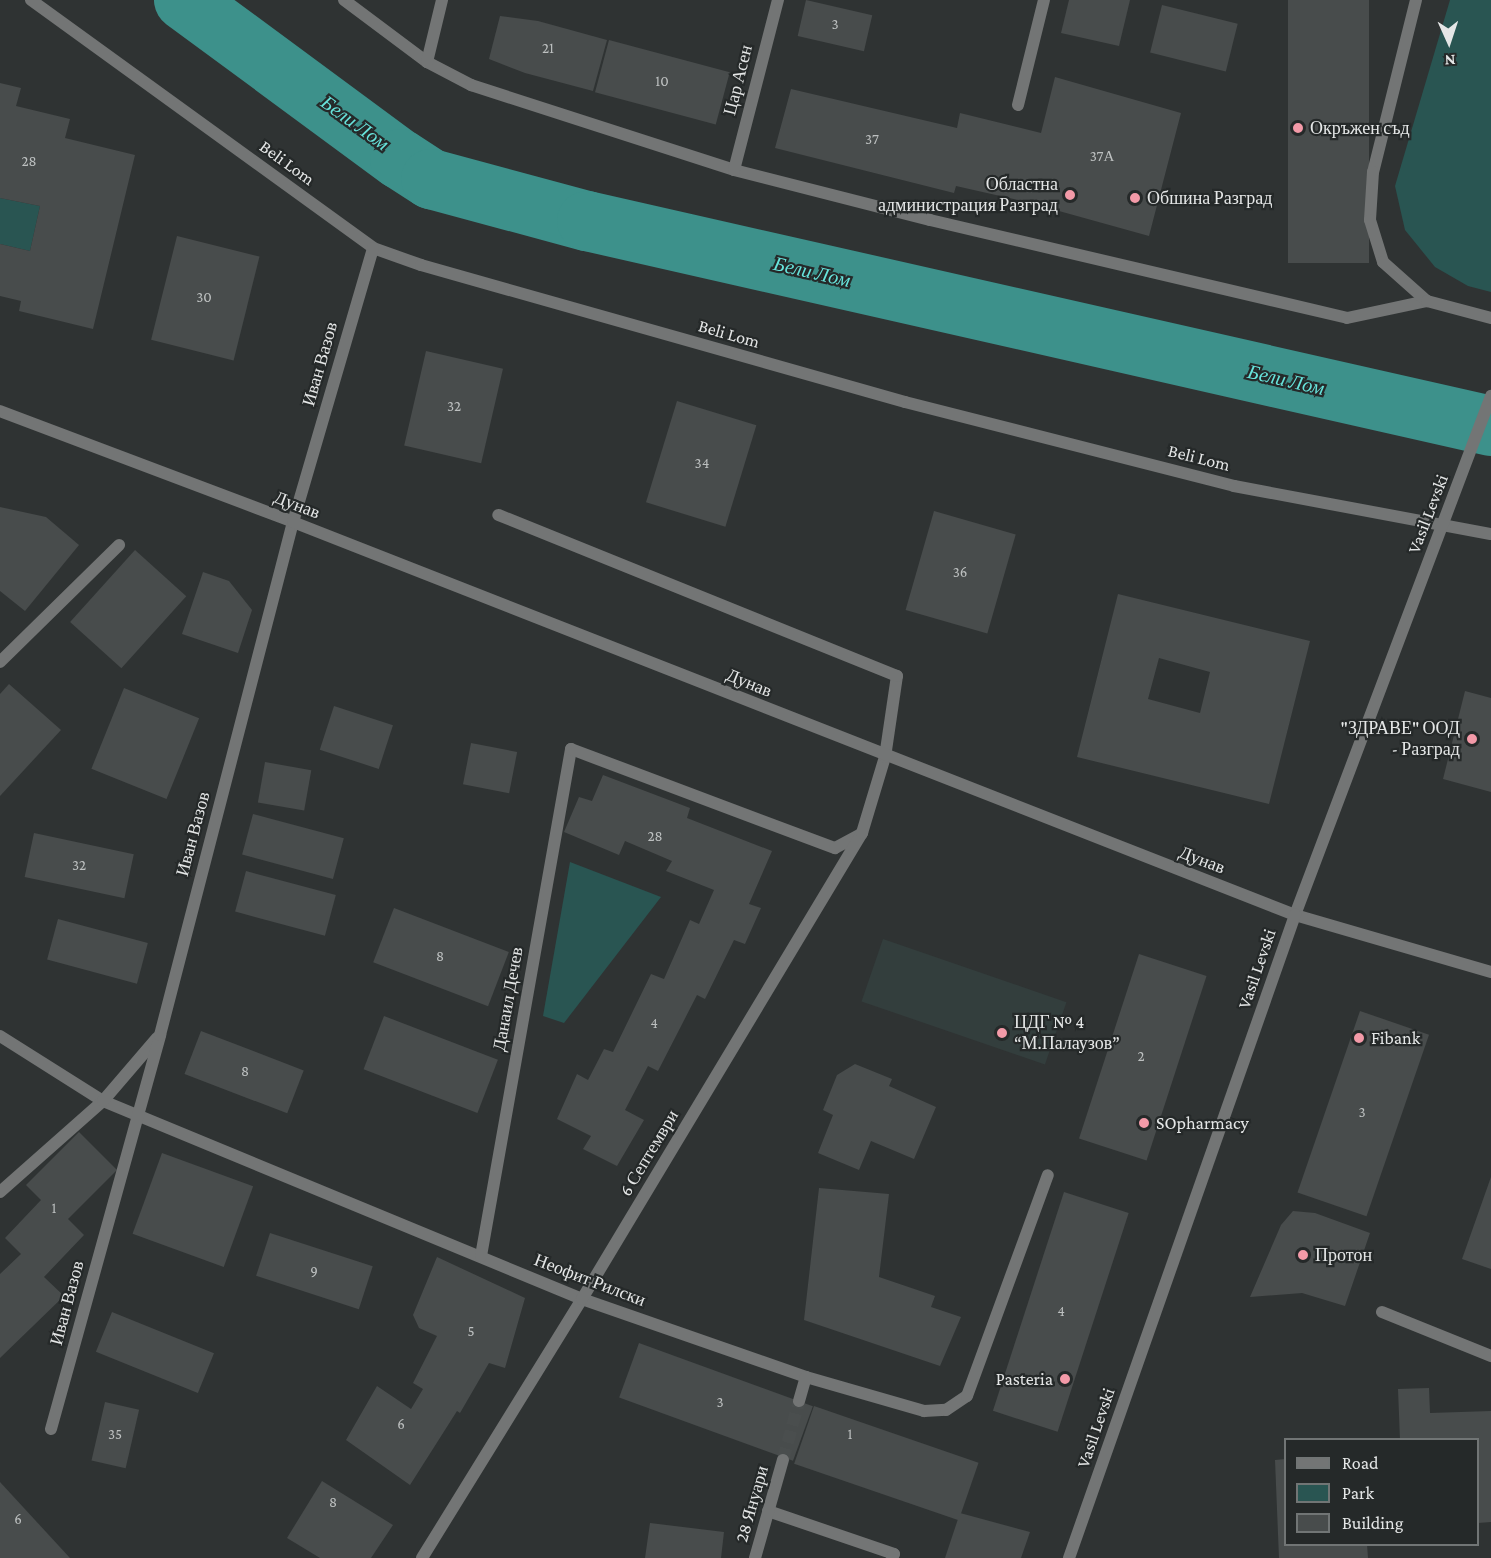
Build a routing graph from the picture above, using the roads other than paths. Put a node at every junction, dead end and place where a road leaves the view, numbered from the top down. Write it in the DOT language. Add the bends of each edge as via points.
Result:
graph roads {
  1 [pos="31,0"];
  2 [pos="344,0"];
  3 [pos="441,0"];
  4 [pos="777,0"];
  5 [pos="1044,0"];
  6 [pos="1416,0"];
  7 [pos="427,62"];
  8 [pos="1018,105"];
  9 [pos="734,170"];
  10 [pos="373,248"];
  11 [pos="1427,301"];
  12 [pos="1491,318"];
  13 [pos="1491,396"];
  14 [pos="0,411"];
  15 [pos="498,515"];
  16 [pos="293,522"];
  17 [pos="1444,525"];
  18 [pos="1491,534"];
  19 [pos="119,545"];
  20 [pos="0,662"];
  21 [pos="885,757"];
  22 [pos="862,833"];
  23 [pos="1295,915"];
  24 [pos="1491,972"];
  25 [pos="160,1035"];
  26 [pos="0,1036"];
  27 [pos="103,1101"];
  28 [pos="138,1115"];
  29 [pos="1048,1175"];
  30 [pos="0,1192"];
  31 [pos="481,1256"];
  32 [pos="582,1299"];
  33 [pos="1382,1311"];
  34 [pos="1491,1356"];
  35 [pos="806,1377"];
  36 [pos="799,1401"];
  37 [pos="51,1430"];
  38 [pos="783,1460"];
  39 [pos="768,1511"];
  40 [pos="422,1558"];
  41 [pos="755,1558"];
  42 [pos="892,1558"];
  43 [pos="1069,1558"];
  1 -- 10 [label="street, Beli Lom"];
  2 -- 7 [label="street"];
  3 -- 7 [label="street"];
  4 -- 9 [label="street, Цар Асен"];
  5 -- 8 [label="street"];
  6 -- 11 [label="street" via="1373,172 1370,220 1383,262"];
  7 -- 9 [label="street" via="471,85"];
  9 -- 11 [label="street" via="1347,318"];
  10 -- 16 [label="street, Иван Вазов"];
  10 -- 17 [label="street, Beli Lom" via="905,402 1234,486"];
  11 -- 12 [label="street"];
  13 -- 17 [label="street, Vasil Levski"];
  14 -- 16 [label="street, Дунав"];
  15 -- 21 [label="street, 6 Септември" via="897,676"];
  16 -- 21 [label="street, Дунав"];
  16 -- 25 [label="street, Иван Вазов"];
  17 -- 18 [label="street, Beli Lom"];
  17 -- 23 [label="street, Vasil Levski"];
  19 -- 20 [label="street"];
  21 -- 22 [label="street, 6 Септември"];
  21 -- 23 [label="street, Дунав"];
  22 -- 31 [label="street, Данаил Дечев" via="835,848 571,749"];
  22 -- 32 [label="street, 6 Септември"];
  23 -- 24 [label="street, Дунав"];
  23 -- 43 [label="street, Vasil Levski"];
  25 -- 27 [label="street"];
  25 -- 28 [label="street, Иван Вазов"];
  26 -- 27 [label="street, Неофит Рилски"];
  27 -- 28 [label="street, Неофит Рилски"];
  27 -- 30 [label="street"];
  28 -- 31 [label="street, Неофит Рилски"];
  28 -- 37 [label="street, Иван Вазов"];
  29 -- 35 [label="street, Неофит Рилски" via="967,1396 946,1410 924,1411"];
  31 -- 32 [label="street, Неофит Рилски"];
  32 -- 35 [label="street, Неофит Рилски"];
  32 -- 40 [label="street, 6 Септември"];
  33 -- 34 [label="street"];
  35 -- 36 [label="street"];
  38 -- 39 [label="street, 28 Януари"];
  39 -- 41 [label="street, 28 Януари"];
  39 -- 42 [label="street" via="894,1554"];
}
